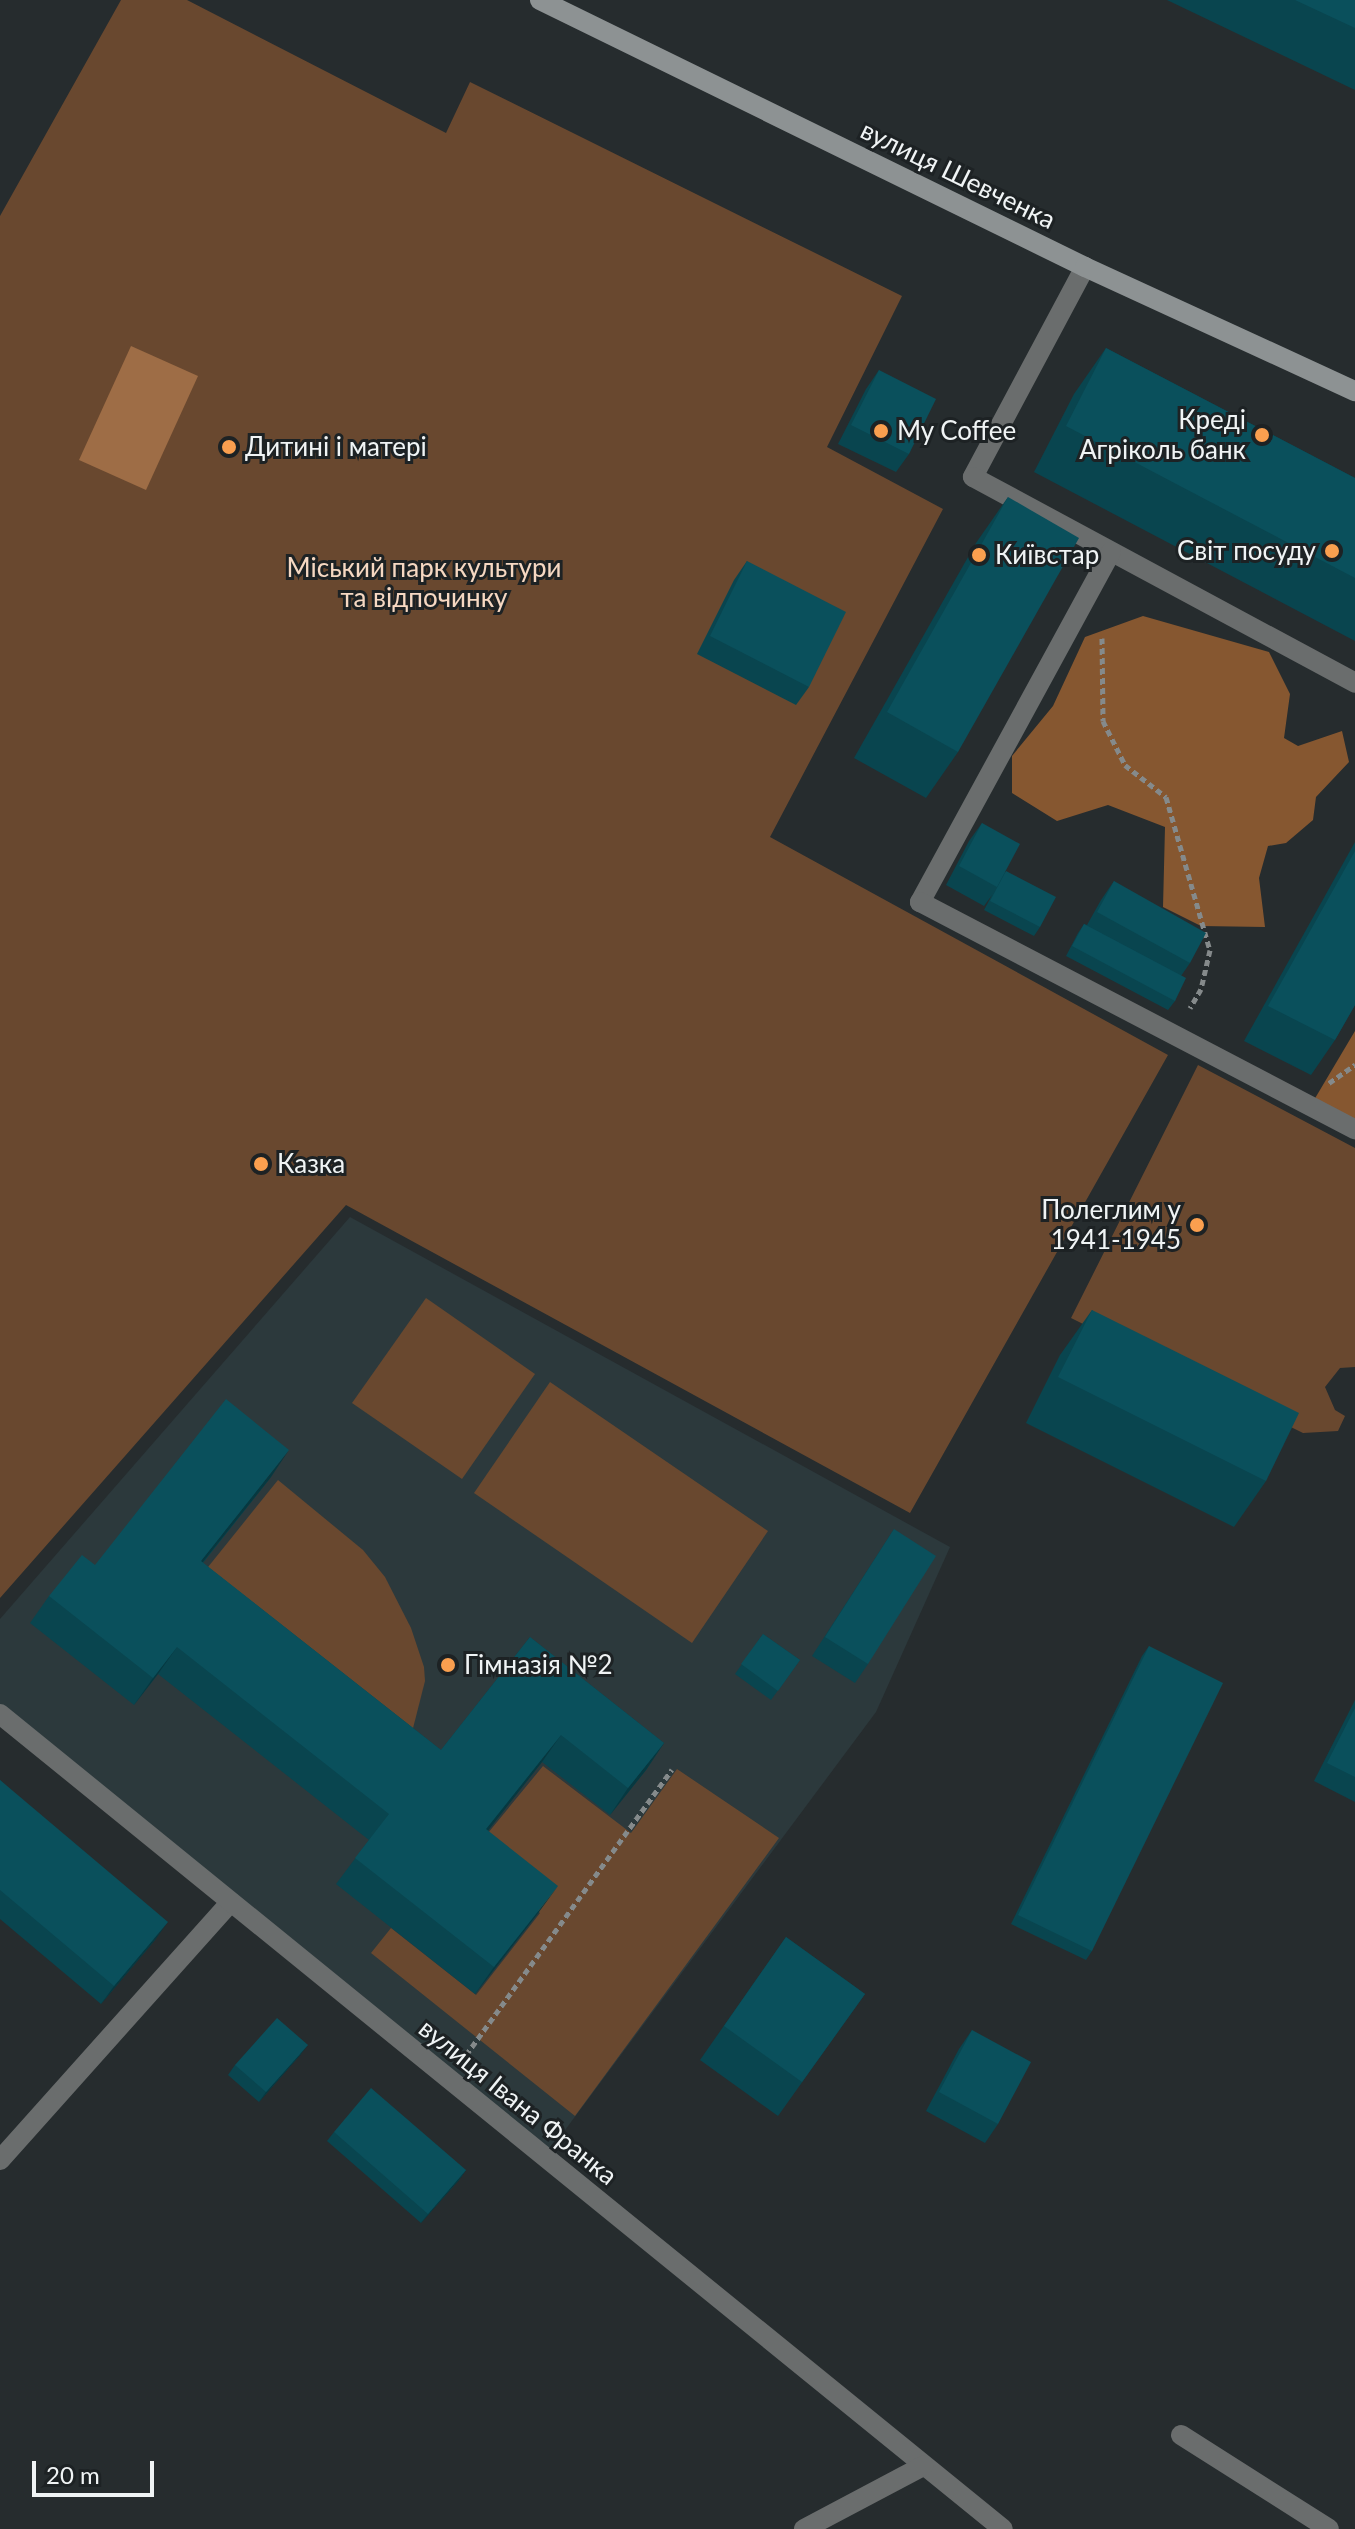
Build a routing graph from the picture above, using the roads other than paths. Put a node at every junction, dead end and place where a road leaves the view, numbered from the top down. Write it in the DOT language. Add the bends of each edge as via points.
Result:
graph roads {
  1 [pos="540,0"];
  2 [pos="1085,267"];
  3 [pos="1355,391"];
  4 [pos="1111,552"];
  5 [pos="1355,683"];
  6 [pos="1355,1129"];
  7 [pos="0,1714"];
  8 [pos="231,1902"];
  9 [pos="0,2160"];
  10 [pos="1181,2435"];
  11 [pos="923,2466"];
  12 [pos="804,2529"];
  13 [pos="1003,2529"];
  14 [pos="1329,2529"];
  1 -- 2 [label="street, вулиця Шевченка"];
  2 -- 3 [label="street, вулиця Шевченка"];
  2 -- 4 [label="street" via="973,477"];
  4 -- 5 [label="street"];
  4 -- 6 [label="street" via="920,902"];
  7 -- 8 [label="street, вулиця Івана Франка"];
  8 -- 9 [label="street"];
  8 -- 11 [label="street, вулиця Івана Франка"];
  10 -- 14 [label="street"];
  11 -- 12 [label="street"];
  11 -- 13 [label="street, вулиця Івана Франка"];
}
